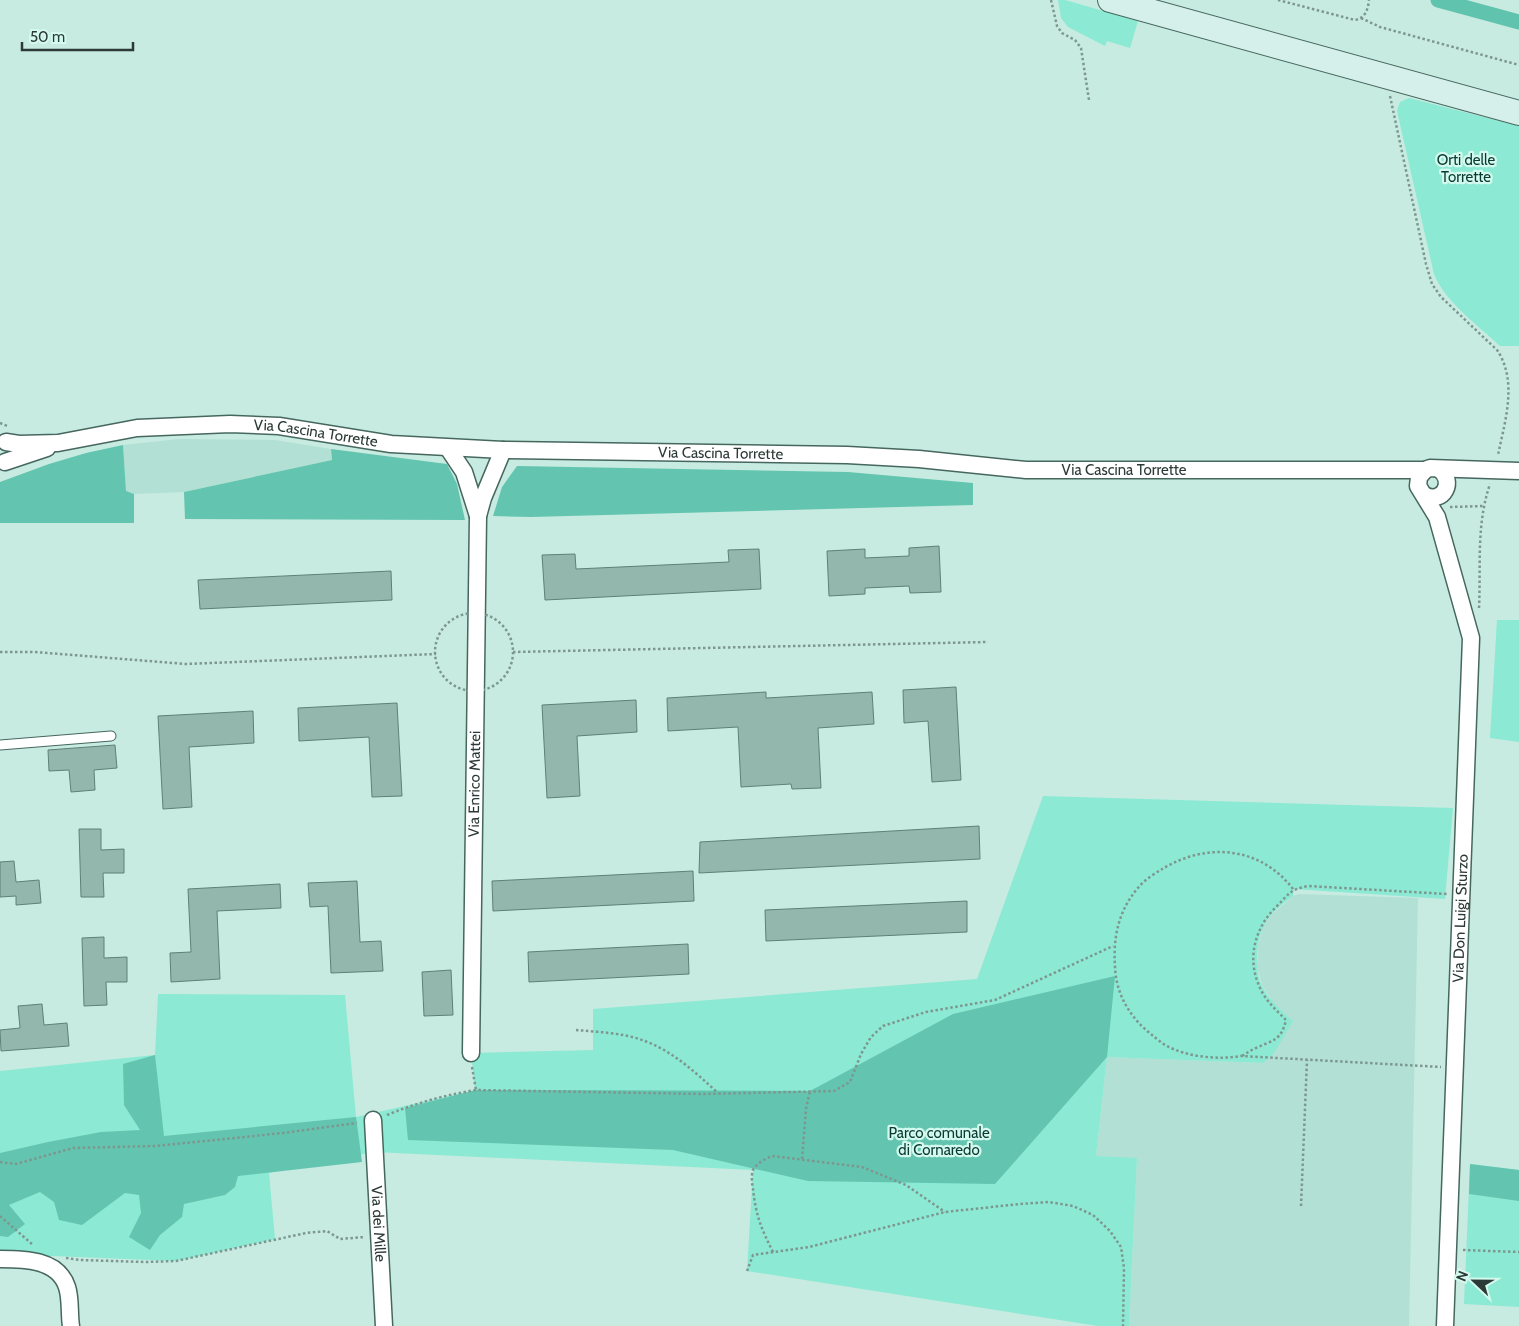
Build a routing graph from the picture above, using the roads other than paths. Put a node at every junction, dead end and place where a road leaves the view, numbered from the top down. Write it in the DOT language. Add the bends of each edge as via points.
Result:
graph roads {
  1 [pos="1110,0"];
  2 [pos="1519,113"];
  3 [pos="3,439"];
  4 [pos="58,443"];
  5 [pos="448,448"];
  6 [pos="503,450"];
  7 [pos="2,465"];
  8 [pos="1472,468"];
  9 [pos="1432,469"];
  10 [pos="1386,470"];
  11 [pos="1519,470"];
  12 [pos="1421,490"];
  13 [pos="1445,490"];
  14 [pos="478,516"];
  15 [pos="1437,517"];
  16 [pos="111,736"];
  17 [pos="0,745"];
  18 [pos="471,1053"];
  19 [pos="372,1120"];
  20 [pos="0,1259"];
  21 [pos="70,1326"];
  22 [pos="384,1326"];
  23 [pos="1444,1326"];
  1 -- 2 [label="main road"];
  3 -- 4 [label="street, Via Cascina Torrette" via="19,444"];
  3 -- 7 [label="street" via="8,452"];
  4 -- 5 [label="street, Via Cascina Torrette" via="137,428 230,424 279,426 391,444"];
  4 -- 7 [label="street, Via Cascina Torrette"];
  5 -- 6 [label="street, Via Cascina Torrette"];
  5 -- 14 [label="street, Via Enrico Mattei" via="464,472"];
  6 -- 10 [label="street, Via Cascina Torrette" via="847,456 918,459 1026,470"];
  6 -- 14 [label="street, Via Enrico Mattei"];
  8 -- 9 [label="street, Via Cascina Torrette"];
  8 -- 11 [label="street, Via Cascina Torrette"];
  8 -- 13 [label="street"];
  9 -- 10 [label="street, Via Cascina Torrette"];
  9 -- 12 [label="street" via="1419,477"];
  9 -- 13 [label="street" via="1446,476"];
  10 -- 12 [label="street, Via Cascina Torrette"];
  12 -- 13 [label="street" via="1433,498"];
  12 -- 15 [label="street, Via Don Luigi Sturzo"];
  13 -- 15 [label="street"];
  14 -- 18 [label="street, Via Enrico Mattei"];
  15 -- 23 [label="street, Via Don Luigi Sturzo" via="1471,638"];
  16 -- 17 [label="lane"];
  19 -- 22 [label="street, Via dei Mille"];
  20 -- 21 [label="street" via="29,1260 56,1269 67,1288"];
}
